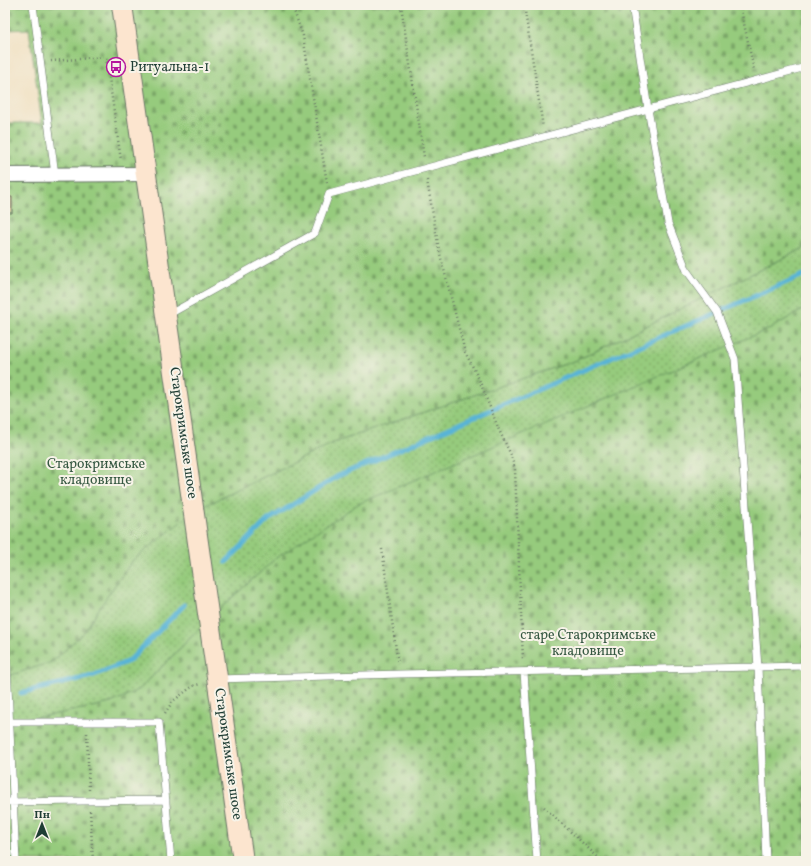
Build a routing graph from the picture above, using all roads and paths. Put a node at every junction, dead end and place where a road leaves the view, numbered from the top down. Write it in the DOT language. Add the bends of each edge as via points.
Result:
graph roads {
  1 [pos="33,5"];
  2 [pos="292,5"];
  3 [pos="401,5"];
  4 [pos="524,5"];
  5 [pos="632,5"];
  6 [pos="740,5"];
  7 [pos="126,15"];
  8 [pos="40,61"];
  9 [pos="806,67"];
  10 [pos="756,80"];
  11 [pos="648,109"];
  12 [pos="544,137"];
  13 [pos="425,168"];
  14 [pos="123,174"];
  15 [pos="146,174"];
  16 [pos="5,175"];
  17 [pos="55,175"];
  18 [pos="329,194"];
  19 [pos="166,316"];
  20 [pos="382,550"];
  21 [pos="5,621"];
  22 [pos="6,650"];
  23 [pos="806,666"];
  24 [pos="758,667"];
  25 [pos="524,672"];
  26 [pos="400,674"];
  27 [pos="218,679"];
  28 [pos="7,722"];
  29 [pos="159,722"];
  30 [pos="532,795"];
  31 [pos="166,800"];
  32 [pos="5,802"];
  33 [pos="14,802"];
  34 [pos="16,861"];
  35 [pos="171,861"];
  36 [pos="243,861"];
  37 [pos="537,861"];
  38 [pos="602,861"];
  39 [pos="766,861"];
  1 -- 8 [label="lane"];
  2 -- 18 [label="path" via="303,36"];
  3 -- 13 [label="path"];
  4 -- 12 [label="path"];
  5 -- 11 [label="lane"];
  6 -- 10 [label="path"];
  7 -- 15 [label="street, Старокримське шосе"];
  8 -- 14 [label="path" via="106,57"];
  8 -- 17 [label="lane"];
  9 -- 10 [label="lane"];
  10 -- 11 [label="lane"];
  11 -- 12 [label="lane"];
  11 -- 24 [label="lane" via="668,224 687,271 717,312 735,359"];
  12 -- 13 [label="lane"];
  13 -- 18 [label="lane"];
  13 -- 25 [label="path" via="439,250 465,352 512,455 515,470"];
  14 -- 15 [label="street"];
  14 -- 17 [label="street"];
  15 -- 19 [label="street, Старокримське шосе"];
  16 -- 17 [label="street"];
  18 -- 19 [label="lane" via="315,233"];
  19 -- 27 [label="street, Старокримське шосе"];
  20 -- 26 [label="path"];
  21 -- 22 [label="lane"];
  22 -- 28 [label="lane"];
  23 -- 24 [label="lane"];
  24 -- 25 [label="lane"];
  24 -- 39 [label="lane"];
  25 -- 26 [label="lane"];
  25 -- 30 [label="lane"];
  26 -- 27 [label="lane"];
  27 -- 29 [label="path" via="193,686 173,701"];
  27 -- 36 [label="street, Старокримське шосе"];
  28 -- 29 [label="lane"];
  28 -- 33 [label="lane"];
  29 -- 31 [label="lane"];
  30 -- 37 [label="lane"];
  30 -- 38 [label="path"];
  31 -- 33 [label="lane"];
  31 -- 35 [label="lane"];
  32 -- 33 [label="lane"];
  33 -- 34 [label="lane"];
}
